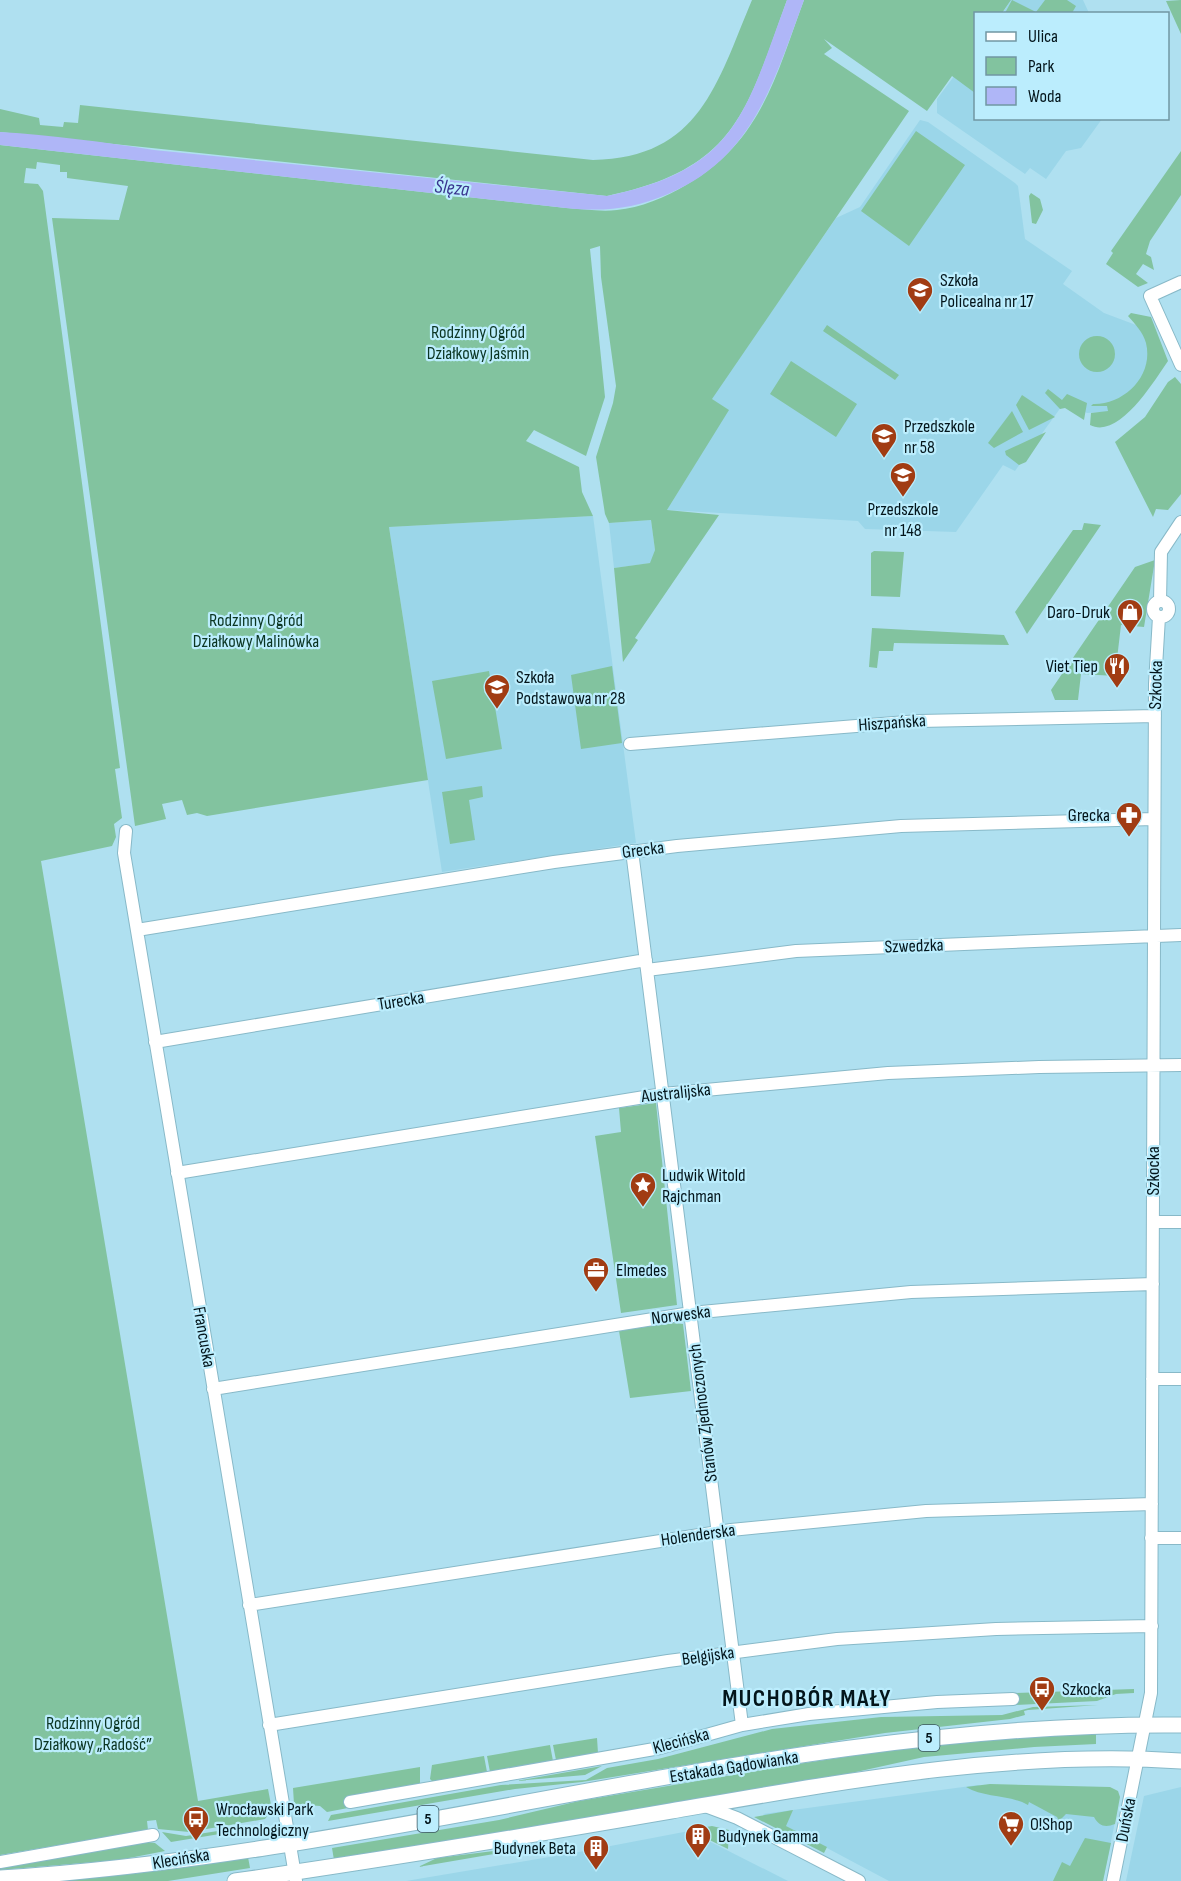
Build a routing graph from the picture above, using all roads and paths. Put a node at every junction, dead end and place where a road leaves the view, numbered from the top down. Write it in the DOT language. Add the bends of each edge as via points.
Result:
graph roads {
  1 [pos="1181,282"];
  2 [pos="1181,365"];
  3 [pos="1181,522"];
  4 [pos="1155,716"];
  5 [pos="630,744"];
  6 [pos="1154,819"];
  7 [pos="126,831"];
  8 [pos="632,851"];
  9 [pos="137,930"];
  10 [pos="1181,935"];
  11 [pos="1155,936"];
  12 [pos="647,965"];
  13 [pos="155,1041"];
  14 [pos="1153,1065"];
  15 [pos="1181,1065"];
  16 [pos="663,1094"];
  17 [pos="177,1173"];
  18 [pos="1153,1222"];
  19 [pos="1181,1222"];
  20 [pos="1153,1284"];
  21 [pos="691,1313"];
  22 [pos="1152,1379"];
  23 [pos="1181,1379"];
  24 [pos="213,1389"];
  25 [pos="1152,1504"];
  26 [pos="717,1532"];
  27 [pos="1151,1538"];
  28 [pos="1181,1538"];
  29 [pos="249,1605"];
  30 [pos="1152,1626"];
  31 [pos="732,1652"];
  32 [pos="1013,1699"];
  33 [pos="269,1725"];
  34 [pos="742,1725"];
  35 [pos="1144,1725"];
  36 [pos="1181,1725"];
  37 [pos="1138,1759"];
  38 [pos="1181,1761"];
  39 [pos="350,1802"];
  40 [pos="704,1805"];
  41 [pos="153,1835"];
  42 [pos="290,1842"];
  43 [pos="0,1862"];
  44 [pos="296,1877"];
  45 [pos="0,1878"];
  46 [pos="235,1881"];
  47 [pos="859,1881"];
  48 [pos="1113,1881"];
  1 -- 2 [label="street" via="1150,296"];
  3 -- 4 [label="street, Szkocka" via="1161,552 1160,601 1152,608 1159,617"];
  4 -- 5 [label="street, Hiszpańska" via="919,721"];
  4 -- 6 [label="street, Szkocka"];
  6 -- 8 [label="street, Grecka" via="901,826"];
  6 -- 11 [label="street, Szkocka"];
  7 -- 9 [label="street, Francuska" via="124,853"];
  8 -- 9 [label="street, Grecka"];
  8 -- 12 [label="street, Stanów Zjednoczonych"];
  9 -- 13 [label="street, Francuska"];
  10 -- 11 [label="street, Szwedzka"];
  11 -- 12 [label="street, Szwedzka" via="796,951"];
  11 -- 14 [label="street, Szkocka"];
  12 -- 13 [label="street, Turecka"];
  12 -- 16 [label="street, Stanów Zjednoczonych"];
  13 -- 17 [label="street, Francuska"];
  14 -- 15 [label="street, Australijska"];
  14 -- 16 [label="street, Australijska" via="888,1073"];
  14 -- 18 [label="street, Szkocka"];
  16 -- 17 [label="street, Australijska"];
  16 -- 21 [label="street, Stanów Zjednoczonych"];
  17 -- 24 [label="street, Francuska"];
  18 -- 19 [label="street"];
  18 -- 20 [label="street, Szkocka"];
  20 -- 21 [label="street, Norweska" via="900,1293"];
  20 -- 22 [label="street, Szkocka"];
  21 -- 24 [label="street, Norweska"];
  21 -- 26 [label="street, Stanów Zjednoczonych"];
  22 -- 23 [label="street"];
  22 -- 25 [label="street, Szkocka"];
  24 -- 29 [label="street, Francuska"];
  25 -- 26 [label="street, Holenderska" via="927,1511"];
  25 -- 27 [label="street, Szkocka"];
  26 -- 29 [label="street, Holenderska"];
  26 -- 31 [label="street, Stanów Zjednoczonych"];
  27 -- 28 [label="street"];
  27 -- 30 [label="street, Szkocka"];
  29 -- 33 [label="street, Francuska"];
  30 -- 31 [label="street, Belgijska" via="896,1634"];
  30 -- 35 [label="street, Szkocka" via="1151,1693"];
  31 -- 33 [label="street, Belgijska"];
  31 -- 34 [label="street, Stanów Zjednoczonych"];
  32 -- 34 [label="street, Klecińska" via="864,1709"];
  33 -- 42 [label="street, Francuska"];
  34 -- 39 [label="street, Klecińska" via="660,1748"];
  35 -- 36 [label="main road, Estakada Gądowianka / 5"];
  35 -- 37 [label="street, Duńska"];
  35 -- 42 [label="main road, Estakada Gądowianka / 5" via="1036,1729 887,1743"];
  37 -- 38 [label="main road, Estakada Gądowianka / 5"];
  37 -- 40 [label="main road, Estakada Gądowianka / 5" via="982,1764"];
  37 -- 48 [label="street, Duńska"];
  40 -- 44 [label="main road, Estakada Gądowianka / 5"];
  40 -- 47 [label="street"];
  41 -- 43 [label="street"];
  42 -- 44 [label="street, Francuska"];
  42 -- 45 [label="main road, Klecińska / 5" via="142,1866"];
  44 -- 46 [label="main road, 5"];
}
